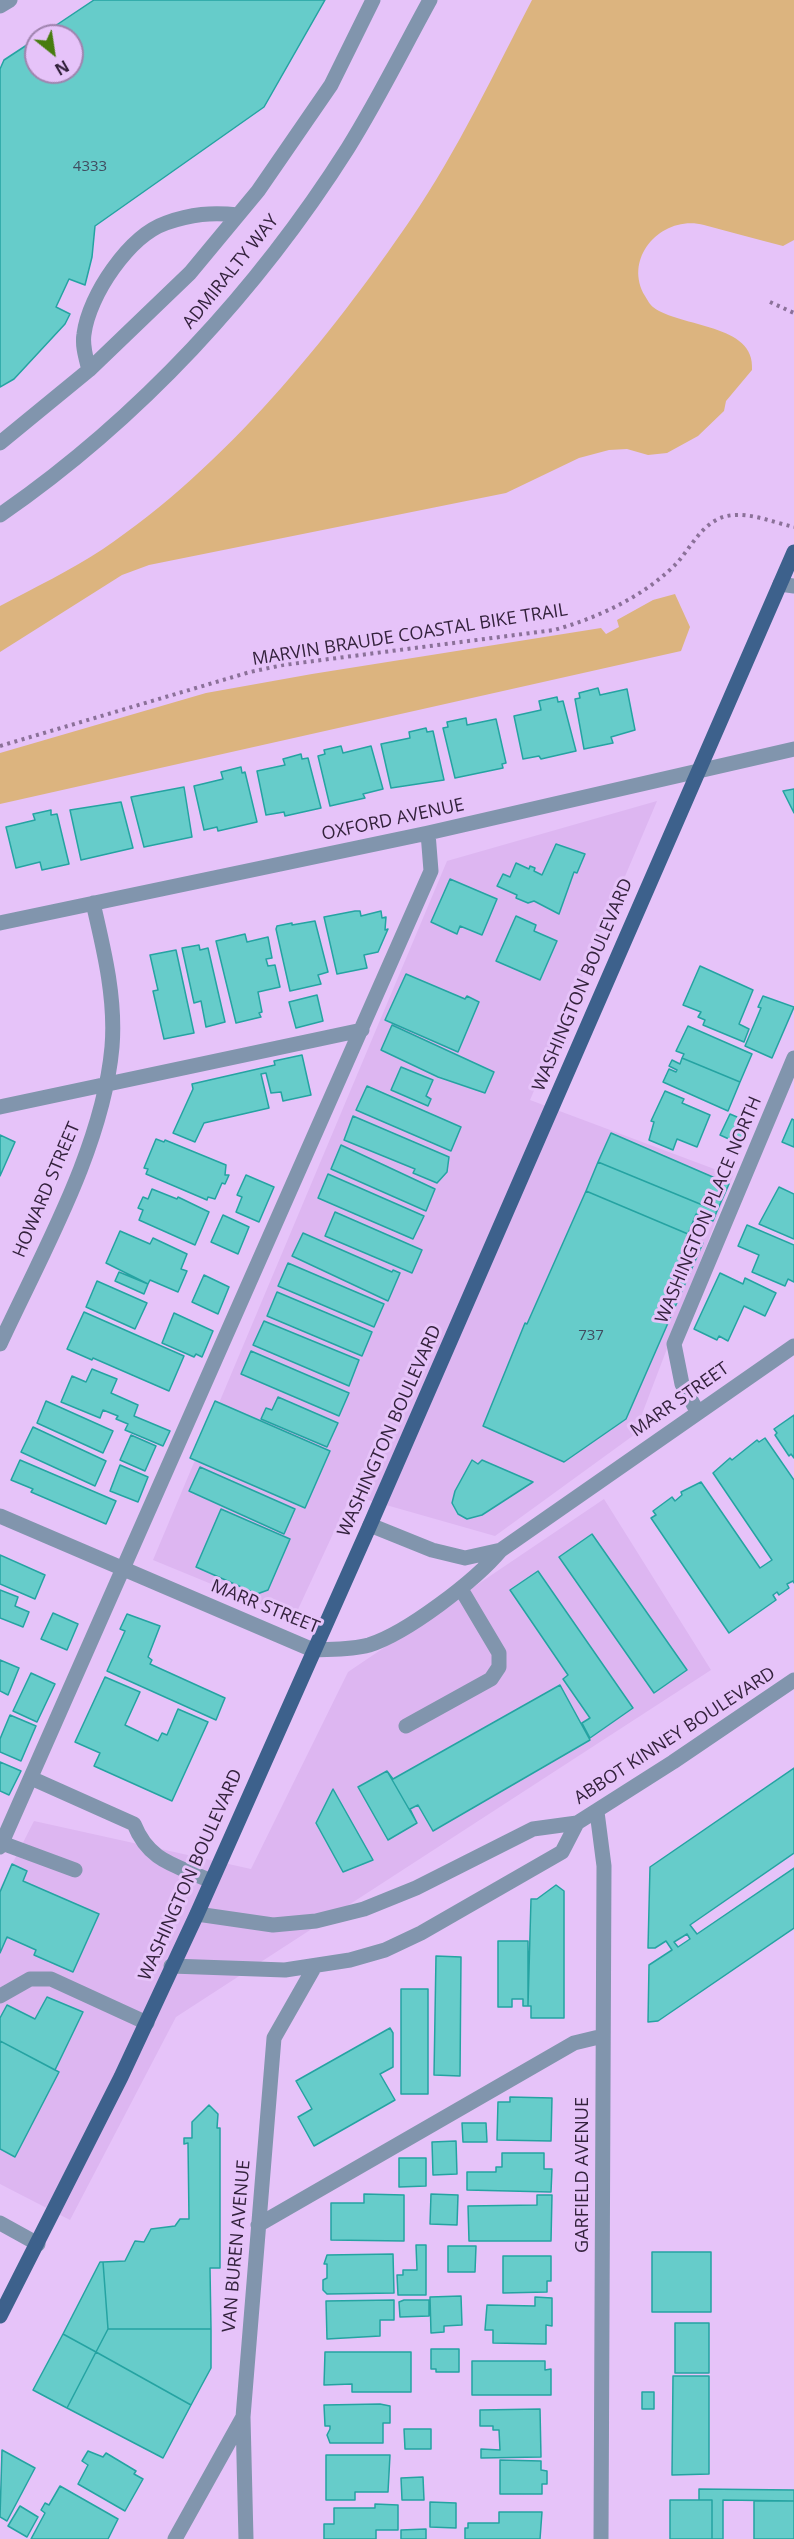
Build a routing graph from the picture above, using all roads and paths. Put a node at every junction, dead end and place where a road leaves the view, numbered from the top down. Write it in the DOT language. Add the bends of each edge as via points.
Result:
graph roads {
  1 [pos="10,0"];
  2 [pos="373,0"];
  3 [pos="429,0"];
  4 [pos="0,6"];
  5 [pos="238,215"];
  6 [pos="770,303"];
  7 [pos="794,313"];
  8 [pos="89,370"];
  9 [pos="0,443"];
  10 [pos="0,515"];
  11 [pos="794,527"];
  12 [pos="794,552"];
  13 [pos="787,585"];
  14 [pos="0,746"];
  15 [pos="794,748"];
  16 [pos="697,772"];
  17 [pos="428,833"];
  18 [pos="93,903"];
  19 [pos="0,923"];
  20 [pos="362,1030"];
  21 [pos="794,1058"];
  22 [pos="106,1084"];
  23 [pos="0,1107"];
  24 [pos="0,1344"];
  25 [pos="794,1346"];
  26 [pos="697,1411"];
  27 [pos="0,1516"];
  28 [pos="370,1525"];
  29 [pos="501,1550"];
  30 [pos="124,1568"];
  31 [pos="461,1588"];
  32 [pos="313,1650"];
  33 [pos="794,1680"];
  34 [pos="406,1726"];
  35 [pos="31,1778"];
  36 [pos="597,1812"];
  37 [pos="577,1824"];
  38 [pos="1,1845"];
  39 [pos="75,1870"];
  40 [pos="211,1881"];
  41 [pos="197,1914"];
  42 [pos="171,1966"];
  43 [pos="315,1966"];
  44 [pos="0,1996"];
  45 [pos="147,2023"];
  46 [pos="603,2036"];
  47 [pos="0,2223"];
  48 [pos="258,2225"];
  49 [pos="38,2244"];
  50 [pos="0,2314"];
  51 [pos="243,2417"];
  52 [pos="175,2539"];
  53 [pos="246,2539"];
  54 [pos="601,2539"];
  1 -- 4 [label="street"];
  2 -- 5 [label="street, ADMIRALTY WAY" via="331,85"];
  3 -- 10 [label="street, ADMIRALTY WAY" via="349,147 273,253 201,342 125,415"];
  5 -- 8 [label="street, ADMIRALTY WAY" via="190,273"];
  5 -- 8 [label="street" via="207,212 164,223 143,237 101,285 84,333"];
  6 -- 7 [label="path"];
  8 -- 9 [label="street, ADMIRALTY WAY"];
  11 -- 14 [label="path, MARVIN BRAUDE COASTAL BIKE TRAIL" via="737,514 718,519 706,527 674,566 642,590 612,609 564,628 261,670"];
  12 -- 13 [label="main road, WASHINGTON BOULEVARD"];
  13 -- 16 [label="main road, WASHINGTON BOULEVARD"];
  15 -- 16 [label="street, OXFORD AVENUE"];
  16 -- 17 [label="street, OXFORD AVENUE"];
  16 -- 28 [label="main road, WASHINGTON BOULEVARD"];
  17 -- 18 [label="street, OXFORD AVENUE"];
  17 -- 20 [label="street" via="431,871"];
  18 -- 19 [label="street, OXFORD AVENUE"];
  18 -- 22 [label="street, HOWARD STREET" via="112,997 112,1046"];
  20 -- 22 [label="street"];
  20 -- 30 [label="street"];
  21 -- 26 [label="street, WASHINGTON PLACE NORTH" via="674,1344 682,1384"];
  22 -- 23 [label="street"];
  22 -- 24 [label="street, HOWARD STREET" via="78,1173"];
  25 -- 26 [label="street, MARR STREET"];
  26 -- 29 [label="street, MARR STREET"];
  27 -- 30 [label="street, MARR STREET"];
  28 -- 29 [label="street, MARR STREET" via="432,1550 465,1558"];
  28 -- 32 [label="main road, WASHINGTON BOULEVARD"];
  29 -- 31 [label="street, MARR STREET"];
  30 -- 32 [label="street, MARR STREET"];
  30 -- 35 [label="street"];
  31 -- 32 [label="street, MARR STREET" via="368,1645"];
  31 -- 34 [label="street" via="499,1653 499,1667 491,1678"];
  32 -- 40 [label="main road, WASHINGTON BOULEVARD"];
  33 -- 36 [label="street, ABBOT KINNEY BOULEVARD"];
  35 -- 38 [label="street"];
  35 -- 40 [label="street" via="134,1824 141,1842 151,1853"];
  36 -- 37 [label="street, ABBOT KINNEY BOULEVARD"];
  36 -- 46 [label="street, GARFIELD AVENUE" via="604,1866"];
  37 -- 41 [label="street, ABBOT KINNEY BOULEVARD" via="533,1829 417,1888 364,1909 316,1921 273,1925"];
  37 -- 43 [label="street, ABBOT KINNEY BOULEVARD" via="562,1852 421,1933 385,1950"];
  38 -- 39 [label="street"];
  40 -- 41 [label="main road, WASHINGTON BOULEVARD"];
  41 -- 42 [label="main road, WASHINGTON BOULEVARD"];
  42 -- 43 [label="street, ABBOT KINNEY BOULEVARD" via="285,1970"];
  42 -- 45 [label="main road, WASHINGTON BOULEVARD"];
  43 -- 48 [label="street, VAN BUREN AVENUE" via="274,2038"];
  44 -- 45 [label="street" via="30,1979 51,1979"];
  45 -- 49 [label="main road, WASHINGTON BOULEVARD"];
  46 -- 48 [label="street" via="574,2043"];
  46 -- 54 [label="street, GARFIELD AVENUE"];
  47 -- 49 [label="street"];
  48 -- 51 [label="street, VAN BUREN AVENUE"];
  49 -- 50 [label="main road, WASHINGTON BOULEVARD"];
  51 -- 52 [label="street"];
  51 -- 53 [label="street, VAN BUREN AVENUE"];
}
